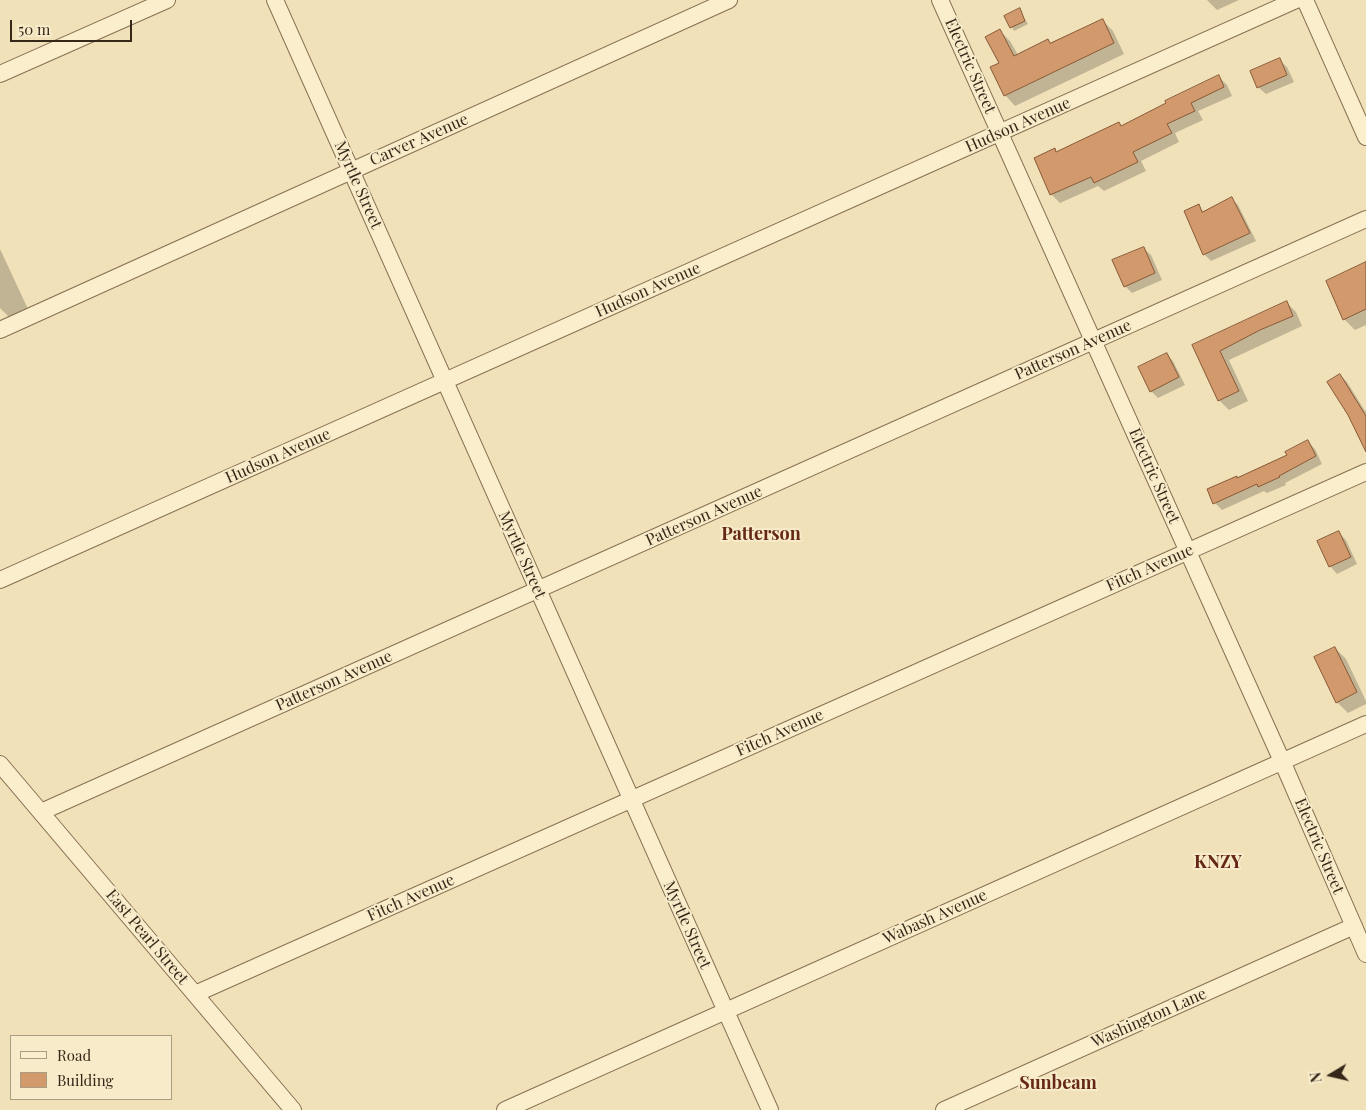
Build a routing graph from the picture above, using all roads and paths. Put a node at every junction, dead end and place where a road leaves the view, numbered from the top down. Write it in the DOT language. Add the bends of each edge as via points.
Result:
graph roads {
  1 [pos="167,0"];
  2 [pos="275,0"];
  3 [pos="729,0"];
  4 [pos="940,0"];
  5 [pos="1296,0"];
  6 [pos="1305,0"];
  7 [pos="0,74"];
  8 [pos="1000,133"];
  9 [pos="1366,137"];
  10 [pos="351,171"];
  11 [pos="1366,219"];
  12 [pos="0,330"];
  13 [pos="1094,341"];
  14 [pos="445,381"];
  15 [pos="1366,472"];
  16 [pos="1188,552"];
  17 [pos="0,580"];
  18 [pos="538,590"];
  19 [pos="1366,724"];
  20 [pos="1282,761"];
  21 [pos="0,764"];
  22 [pos="631,800"];
  23 [pos="41,812"];
  24 [pos="1354,926"];
  25 [pos="1366,954"];
  26 [pos="195,994"];
  27 [pos="725,1011"];
  28 [pos="293,1110"];
  29 [pos="505,1110"];
  30 [pos="770,1110"];
  31 [pos="944,1110"];
  1 -- 7 [label="street"];
  2 -- 10 [label="street, Myrtle Street"];
  3 -- 10 [label="street, Carver Avenue"];
  4 -- 8 [label="street, Electric Street"];
  5 -- 8 [label="street, Hudson Avenue"];
  6 -- 9 [label="street"];
  8 -- 13 [label="street, Electric Street"];
  8 -- 14 [label="street, Hudson Avenue"];
  10 -- 12 [label="street, Carver Avenue"];
  10 -- 14 [label="street, Myrtle Street"];
  11 -- 13 [label="street, Patterson Avenue"];
  13 -- 16 [label="street, Electric Street"];
  13 -- 18 [label="street, Patterson Avenue"];
  14 -- 17 [label="street, Hudson Avenue"];
  14 -- 18 [label="street, Myrtle Street"];
  15 -- 16 [label="street, Fitch Avenue"];
  16 -- 20 [label="street, Electric Street"];
  16 -- 22 [label="street, Fitch Avenue"];
  18 -- 22 [label="street, Myrtle Street"];
  18 -- 23 [label="street, Patterson Avenue"];
  19 -- 20 [label="street, Wabash Avenue"];
  20 -- 24 [label="street, Electric Street"];
  20 -- 27 [label="street, Wabash Avenue"];
  21 -- 23 [label="street, East Pearl Street"];
  22 -- 26 [label="street, Fitch Avenue"];
  22 -- 27 [label="street, Myrtle Street"];
  23 -- 26 [label="street, East Pearl Street"];
  24 -- 25 [label="street, Electric Street"];
  24 -- 31 [label="street, Washington Lane"];
  26 -- 28 [label="street, East Pearl Street"];
  27 -- 29 [label="street, Wabash Avenue"];
  27 -- 30 [label="street, Myrtle Street"];
}
